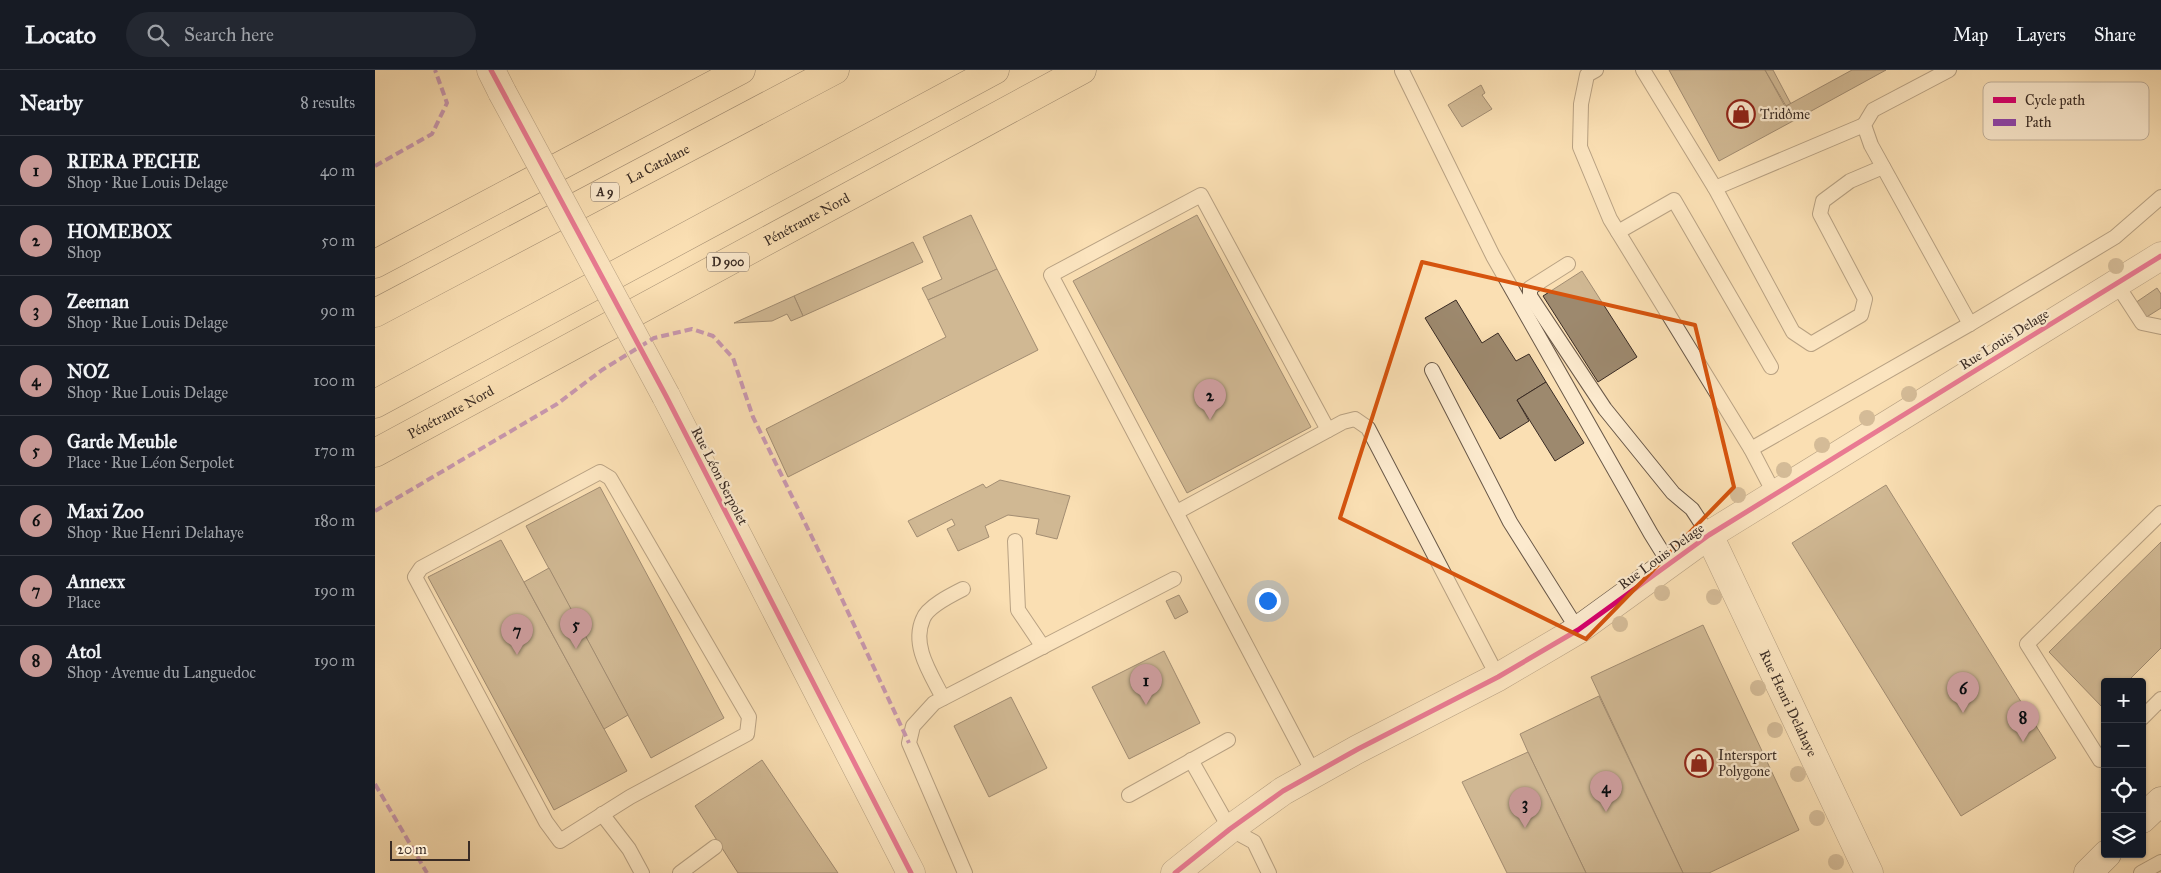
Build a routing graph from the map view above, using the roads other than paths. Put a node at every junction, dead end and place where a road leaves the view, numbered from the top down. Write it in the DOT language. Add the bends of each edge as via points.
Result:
graph roads {
  1 [pos="741,70"];
  2 [pos="835,70"];
  3 [pos="995,70"];
  4 [pos="1082,70"];
  5 [pos="1596,70"];
  6 [pos="1643,70"];
  7 [pos="1949,70"];
  8 [pos="1403,71"];
  9 [pos="496,81"];
  10 [pos="1864,125"];
  11 [pos="1883,167"];
  12 [pos="1715,188"];
  13 [pos="2161,197"];
  14 [pos="1618,232"];
  15 [pos="2161,256"];
  16 [pos="375,264"];
  17 [pos="1567,264"];
  18 [pos="2116,283"];
  19 [pos="375,313"];
  20 [pos="1970,324"];
  21 [pos="2161,327"];
  22 [pos="1771,367"];
  23 [pos="1433,370"];
  24 [pos="375,404"];
  25 [pos="1328,430"];
  26 [pos="1751,448"];
  27 [pos="375,453"];
  28 [pos="1774,493"];
  29 [pos="1177,512"];
  30 [pos="2161,513"];
  31 [pos="1709,534"];
  32 [pos="1015,541"];
  33 [pos="1669,563"];
  34 [pos="1173,579"];
  35 [pos="963,590"];
  36 [pos="1578,630"];
  37 [pos="1043,647"];
  38 [pos="1498,677"];
  39 [pos="943,698"];
  40 [pos="2161,699"];
  41 [pos="2146,714"];
  42 [pos="1228,740"];
  43 [pos="2101,759"];
  44 [pos="1191,760"];
  45 [pos="1314,774"];
  46 [pos="1129,795"];
  47 [pos="2161,801"];
  48 [pos="602,814"];
  49 [pos="2146,815"];
  50 [pos="1230,830"];
  51 [pos="715,847"];
  52 [pos="2103,858"];
  53 [pos="2161,862"];
  54 [pos="1263,871"];
  55 [pos="642,873"];
  56 [pos="680,873"];
  57 [pos="911,873"];
  58 [pos="965,873"];
  59 [pos="1175,873"];
  60 [pos="1869,873"];
  61 [pos="2088,873"];
  62 [pos="2141,873"];
  1 -- 16 [label="highway"];
  2 -- 19 [label="highway, La Catalane / A 9"];
  3 -- 24 [label="highway"];
  4 -- 27 [label="highway, Pénétrante Nord / D 900"];
  5 -- 14 [label="lane" via="1587,75 1581,104 1580,146"];
  6 -- 12 [label="lane"];
  7 -- 10 [label="lane" via="1873,110"];
  8 -- 33 [label="lane" via="1493,256"];
  9 -- 57 [label="street, Rue Léon Serpolet, bridge" via="666,396"];
  10 -- 11 [label="lane"];
  10 -- 12 [label="lane"];
  11 -- 12 [label="lane" via="1849,181 1823,201 1820,214 1865,300 1861,315 1811,344 1793,332"];
  11 -- 20 [label="lane"];
  13 -- 20 [label="lane" via="2115,237"];
  14 -- 22 [label="lane" via="1674,200"];
  14 -- 26 [label="lane"];
  15 -- 18 [label="street, Rue Louis Delage"];
  17 -- 31 [label="lane" via="1530,288 1530,296 1605,409 1673,493 1692,509"];
  18 -- 21 [label="lane" via="2142,323"];
  18 -- 28 [label="street, Rue Louis Delage"];
  20 -- 26 [label="lane"];
  23 -- 36 [label="lane" via="1510,522"];
  25 -- 29 [label="lane"];
  25 -- 29 [label="lane" via="1201,195 1060,271 1051,276"];
  25 -- 38 [label="lane" via="1355,419 1368,428"];
  26 -- 28 [label="lane"];
  28 -- 31 [label="street, Rue Louis Delage"];
  29 -- 45 [label="lane"];
  30 -- 43 [label="lane" via="2027,644"];
  31 -- 33 [label="street, Rue Louis Delage"];
  31 -- 60 [label="street, Rue Henri Delahaye"];
  32 -- 37 [label="lane" via="1018,610"];
  33 -- 36 [label="street, Rue Louis Delage"];
  34 -- 37 [label="lane"];
  35 -- 39 [label="lane" via="941,601 923,618 919,648"];
  36 -- 38 [label="street, Rue Louis Delage"];
  37 -- 39 [label="lane"];
  38 -- 45 [label="street, Rue Louis Delage"];
  39 -- 58 [label="lane" via="913,726 909,743"];
  40 -- 41 [label="lane"];
  42 -- 44 [label="lane"];
  44 -- 46 [label="lane"];
  44 -- 50 [label="lane"];
  45 -- 50 [label="street, Rue Louis Delage" via="1283,791"];
  47 -- 49 [label="street"];
  48 -- 48 [label="lane" via="747,734 749,718 610,478 600,472 421,568 415,577 546,822 560,841"];
  48 -- 55 [label="lane" via="629,849"];
  50 -- 54 [label="lane" via="1254,842"];
  50 -- 59 [label="street, Rue Louis Delage"];
  51 -- 56 [label="lane"];
  52 -- 61 [label="street"];
  53 -- 62 [label="lane"];
}
